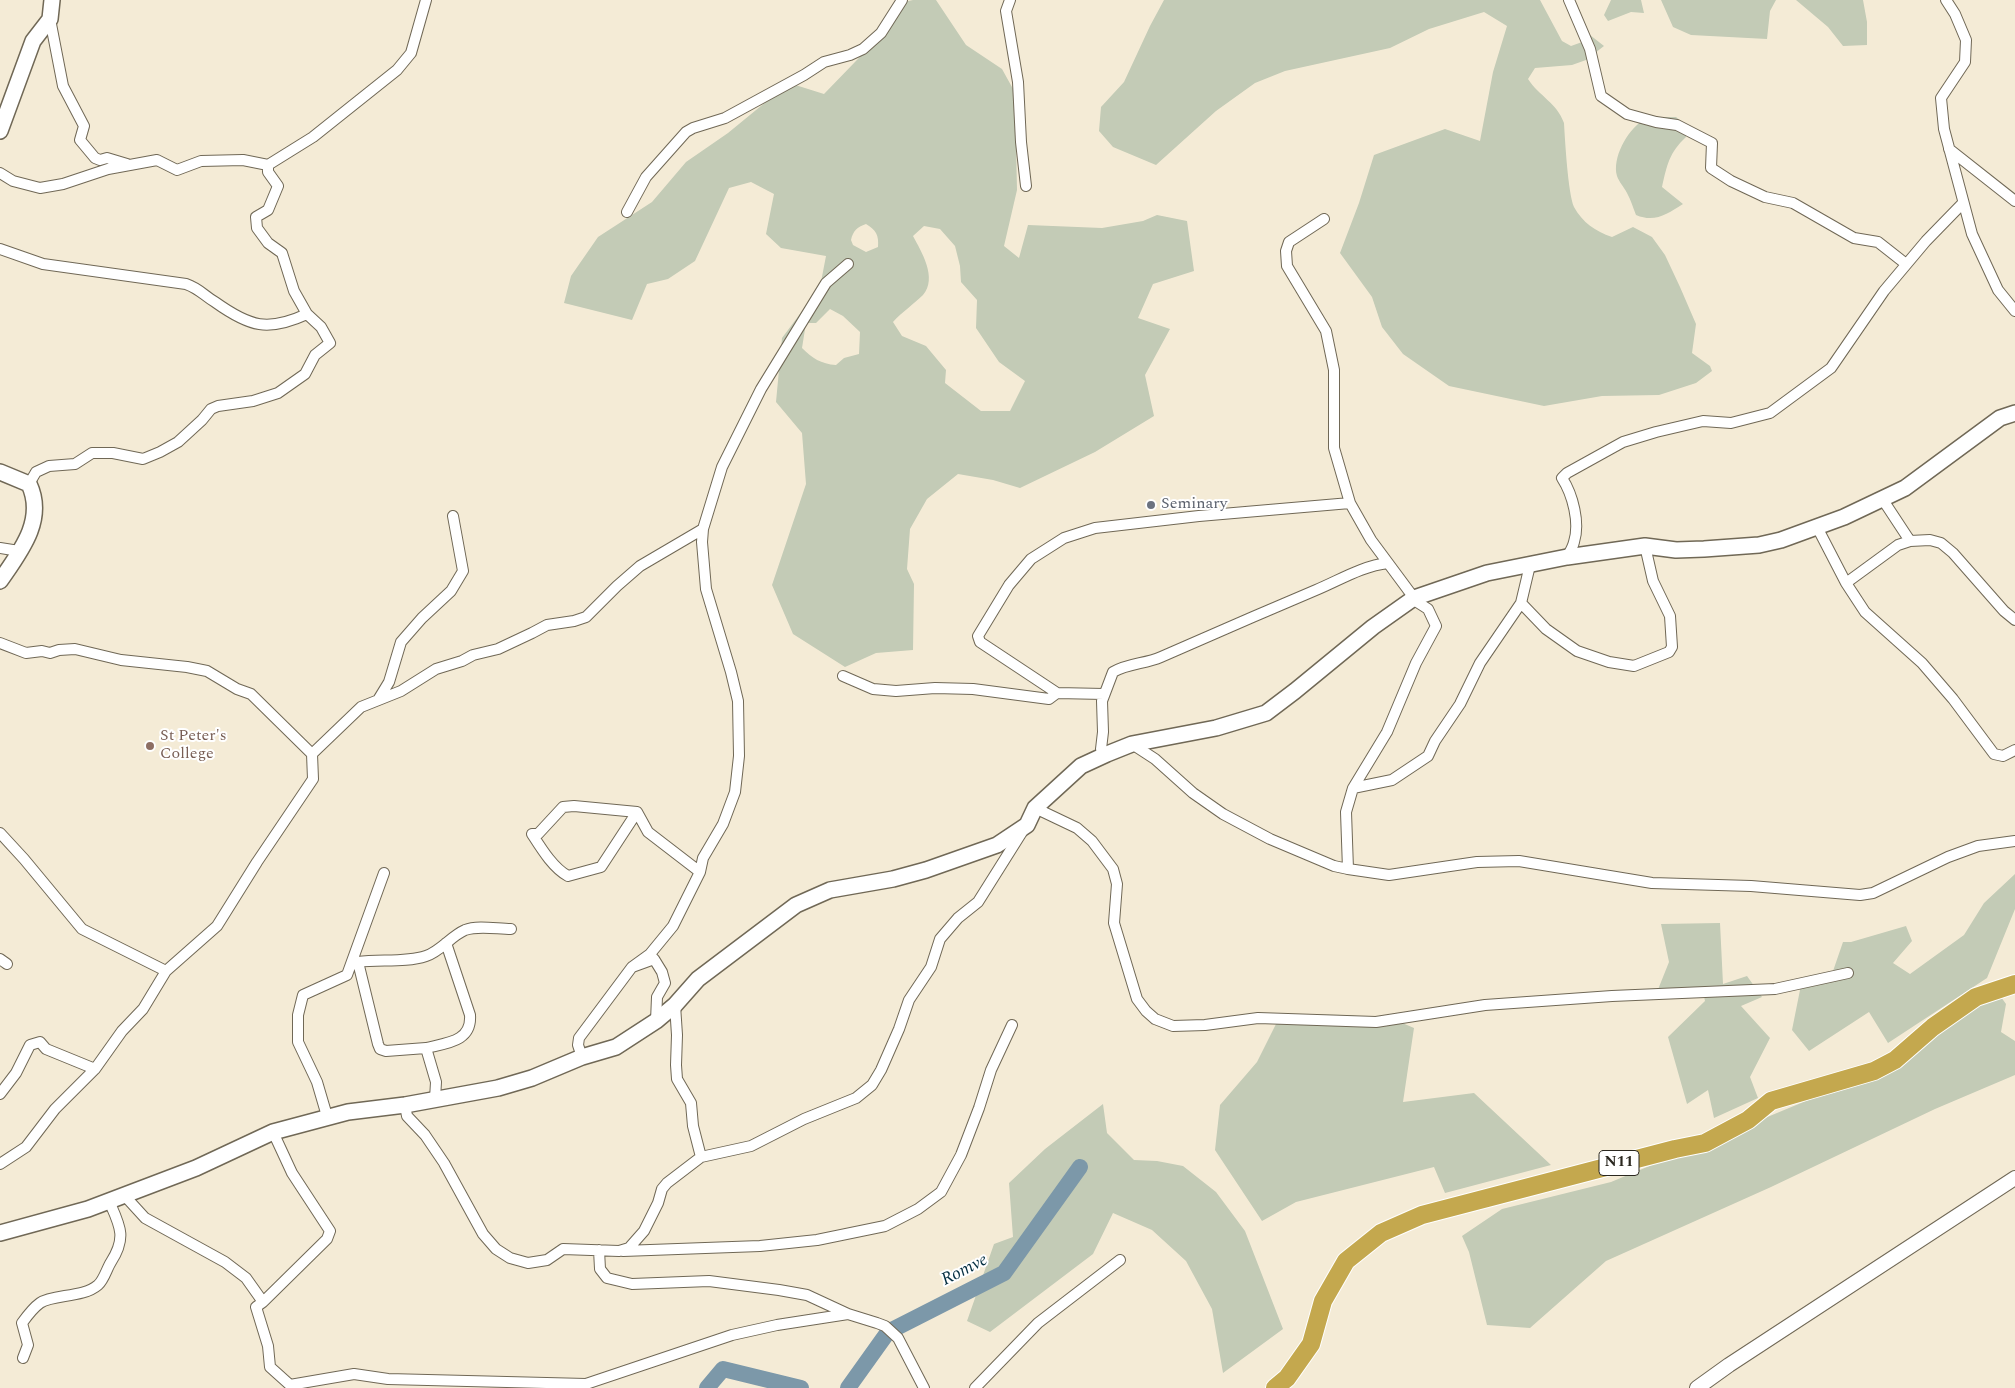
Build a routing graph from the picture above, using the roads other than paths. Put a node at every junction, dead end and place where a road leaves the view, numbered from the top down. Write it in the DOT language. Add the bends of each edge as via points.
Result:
graph roads {
  1 [pos="52,0"];
  2 [pos="426,0"];
  3 [pos="902,0"];
  4 [pos="1010,0"];
  5 [pos="1569,0"];
  6 [pos="1946,0"];
  7 [pos="50,19"];
  8 [pos="0,131"];
  9 [pos="1950,149"];
  10 [pos="130,165"];
  11 [pos="268,165"];
  12 [pos="0,173"];
  13 [pos="1026,186"];
  14 [pos="2015,201"];
  15 [pos="1963,203"];
  16 [pos="627,212"];
  17 [pos="1324,219"];
  18 [pos="0,249"];
  19 [pos="848,264"];
  20 [pos="1906,264"];
  21 [pos="2015,311"];
  22 [pos="308,314"];
  23 [pos="2015,413"];
  24 [pos="0,472"];
  25 [pos="29,484"];
  26 [pos="1883,500"];
  27 [pos="1350,503"];
  28 [pos="453,516"];
  29 [pos="1817,527"];
  30 [pos="703,529"];
  31 [pos="1910,541"];
  32 [pos="1645,546"];
  33 [pos="0,548"];
  34 [pos="19,551"];
  35 [pos="1568,556"];
  36 [pos="1388,563"];
  37 [pos="1530,565"];
  38 [pos="0,581"];
  39 [pos="1846,583"];
  40 [pos="1414,598"];
  41 [pos="1521,603"];
  42 [pos="2015,620"];
  43 [pos="0,643"];
  44 [pos="843,676"];
  45 [pos="1057,693"];
  46 [pos="1104,694"];
  47 [pos="378,700"];
  48 [pos="1132,744"];
  49 [pos="2015,750"];
  50 [pos="312,754"];
  51 [pos="1107,754"];
  52 [pos="1353,788"];
  53 [pos="1035,808"];
  54 [pos="637,812"];
  55 [pos="1027,825"];
  56 [pos="0,833"];
  57 [pos="2015,841"];
  58 [pos="1348,869"];
  59 [pos="700,872"];
  60 [pos="384,874"];
  61 [pos="511,929"];
  62 [pos="446,943"];
  63 [pos="358,962"];
  64 [pos="632,967"];
  65 [pos="166,971"];
  66 [pos="1848,973"];
  67 [pos="348,974"];
  68 [pos="2015,984"];
  69 [pos="675,1005"];
  70 [pos="656,1021"];
  71 [pos="1012,1025"];
  72 [pos="426,1048"];
  73 [pos="582,1058"];
  74 [pos="95,1069"];
  75 [pos="0,1094"];
  76 [pos="435,1099"];
  77 [pos="405,1105"];
  78 [pos="327,1116"];
  79 [pos="273,1132"];
  80 [pos="0,1157"];
  81 [pos="701,1157"];
  82 [pos="0,1164"];
  83 [pos="2015,1178"];
  84 [pos="124,1195"];
  85 [pos="109,1201"];
  86 [pos="0,1233"];
  87 [pos="598,1250"];
  88 [pos="619,1251"];
  89 [pos="1120,1260"];
  90 [pos="263,1302"];
  91 [pos="848,1314"];
  92 [pos="24,1358"];
  93 [pos="924,1388"];
  94 [pos="975,1388"];
  95 [pos="1275,1388"];
  96 [pos="1697,1388"];
  1 -- 7 [label="main road"];
  2 -- 11 [label="street" via="411,53 397,70 313,137"];
  3 -- 16 [label="street" via="880,34 863,48 824,62 740,111 686,132 646,177"];
  4 -- 13 [label="street" via="1006,11 1018,82"];
  5 -- 20 [label="street" via="1590,49 1601,96 1627,114 1677,125 1700,135 1712,143 1711,168 1731,181 1765,198 1793,203 1854,238 1878,242"];
  6 -- 9 [label="street" via="1966,40 1965,62 1941,98"];
  7 -- 8 [label="main road" via="33,41"];
  7 -- 10 [label="street" via="63,86 84,126 80,140 95,158"];
  9 -- 14 [label="street"];
  9 -- 15 [label="street"];
  10 -- 11 [label="street" via="157,160 177,170 201,161 243,160"];
  10 -- 12 [label="street" via="40,188 13,181"];
  11 -- 22 [label="street" via="268,172 278,186 268,210 256,217 257,228 268,243 282,253 294,291"];
  15 -- 20 [label="street"];
  15 -- 21 [label="street" via="1972,234 1998,290"];
  17 -- 27 [label="street" via="1289,242 1287,266 1326,331 1334,370 1334,448"];
  18 -- 22 [label="street" via="43,264 186,284 199,288 213,302 246,322 274,326"];
  19 -- 30 [label="street" via="826,283 761,389 722,468"];
  20 -- 35 [label="street" via="1831,368 1770,413 1731,422 1703,421 1656,432 1623,442 1567,473 1562,478 1570,490 1575,520 1574,542"];
  22 -- 25 [label="street" via="330,343 314,355 305,374 278,393 210,409 178,442 144,459 92,453 76,464 49,466 36,472"];
  23 -- 26 [label="main road" via="2000,418 1923,477"];
  24 -- 25 [label="main road"];
  25 -- 34 [label="main road" via="35,497 35,513 30,533"];
  26 -- 29 [label="main road"];
  26 -- 31 [label="street"];
  27 -- 36 [label="street"];
  27 -- 45 [label="street" via="1095,528 1064,538 1031,559 1009,585 978,636 980,642"];
  28 -- 47 [label="street" via="463,571 451,591 401,642 389,682"];
  29 -- 32 [label="main road" via="1759,545 1676,550"];
  29 -- 39 [label="street"];
  30 -- 47 [label="street" via="640,566 586,617 546,625 498,649 436,669 401,691"];
  30 -- 59 [label="street" via="706,589 738,701 739,756 735,792 723,824 703,858"];
  31 -- 39 [label="street" via="1898,545"];
  31 -- 42 [label="street" via="1941,543"];
  32 -- 35 [label="main road"];
  32 -- 41 [label="street" via="1653,581 1670,616 1672,647 1669,652 1634,666 1609,662 1577,651 1546,629"];
  33 -- 34 [label="street"];
  34 -- 38 [label="main road"];
  35 -- 37 [label="main road"];
  36 -- 40 [label="street"];
  36 -- 46 [label="street" via="1371,565 1159,658 1124,666 1114,672"];
  37 -- 40 [label="main road" via="1487,573"];
  37 -- 41 [label="street"];
  39 -- 49 [label="street" via="1865,612 1922,663 1947,691 1994,754 2003,756"];
  40 -- 48 [label="main road" via="1266,713 1216,728"];
  40 -- 52 [label="street" via="1428,609 1436,626 1416,663 1387,732"];
  41 -- 52 [label="street" via="1480,663 1460,704 1428,756 1392,780"];
  43 -- 50 [label="street" via="26,653 50,654 75,649 121,660 207,671 251,694"];
  44 -- 45 [label="street" via="873,689 896,691 935,688 1049,699"];
  45 -- 46 [label="street"];
  46 -- 51 [label="street" via="1101,750"];
  47 -- 50 [label="street" via="361,707"];
  48 -- 51 [label="main road"];
  48 -- 58 [label="street" via="1223,814 1270,839"];
  50 -- 65 [label="street" via="313,779 217,926"];
  51 -- 53 [label="main road" via="1081,766"];
  52 -- 58 [label="street" via="1346,812"];
  53 -- 55 [label="main road"];
  53 -- 66 [label="street" via="1077,828 1092,841 1113,869 1117,884 1114,924 1137,999 1146,1012 1172,1026 1258,1018 1376,1022 1485,1005 1775,989"];
  54 -- 54 [label="street" via="601,807 563,807 538,834 532,834 563,873 572,876 601,867"];
  54 -- 59 [label="street" via="648,832"];
  55 -- 69 [label="main road" via="998,845 965,857 893,879 830,890 796,905 698,978"];
  55 -- 81 [label="street" via="978,902 940,939 931,967 909,1000 900,1029 872,1085 856,1098 804,1119 751,1146"];
  56 -- 65 [label="street" via="82,929"];
  57 -- 58 [label="street" via="1978,846 1873,894 1860,895 1751,886 1652,883 1519,861 1477,862 1389,875"];
  59 -- 64 [label="street" via="672,926 650,954"];
  60 -- 67 [label="street"];
  61 -- 62 [label="street" via="472,928"];
  62 -- 63 [label="street" via="425,956"];
  62 -- 72 [label="street" via="471,1025 454,1041"];
  63 -- 67 [label="street"];
  63 -- 72 [label="street" via="380,1049"];
  64 -- 70 [label="street" via="654,959 662,972 665,983 657,997"];
  64 -- 73 [label="street" via="579,1038"];
  65 -- 74 [label="street" via="143,1009 122,1031"];
  67 -- 78 [label="street" via="303,994 298,1015 298,1042 317,1082"];
  68 -- 95 [label="highway, N11" via="1976,998 1933,1027 1895,1060 1874,1071 1771,1101 1748,1120 1705,1143 1422,1214 1380,1233 1346,1261 1324,1301 1311,1344 1287,1378"];
  69 -- 70 [label="main road"];
  69 -- 81 [label="street" via="677,1079 691,1103"];
  70 -- 73 [label="main road" via="616,1047"];
  71 -- 88 [label="street" via="991,1070 961,1155 941,1192 918,1209 885,1226 817,1240 760,1246"];
  72 -- 76 [label="street" via="436,1082"];
  73 -- 76 [label="main road" via="498,1088"];
  74 -- 75 [label="street" via="46,1048 40,1042 30,1045 16,1073"];
  74 -- 82 [label="street" via="54,1109 26,1147"];
  76 -- 77 [label="main road"];
  77 -- 78 [label="main road"];
  77 -- 87 [label="street" via="407,1116 444,1162 483,1234 496,1249 510,1258 528,1263 547,1260 562,1249"];
  78 -- 79 [label="main road"];
  79 -- 84 [label="main road" via="196,1168"];
  79 -- 90 [label="street" via="292,1173 330,1231 327,1239"];
  80 -- 82 [label="street"];
  81 -- 88 [label="street" via="667,1183 644,1231 629,1248"];
  83 -- 96 [label="street"];
  84 -- 85 [label="main road"];
  84 -- 90 [label="street" via="145,1218 225,1262 246,1278"];
  85 -- 86 [label="main road"];
  85 -- 92 [label="street" via="119,1224 119,1249 100,1284 86,1292 41,1302 27,1315 22,1323 28,1346"];
  87 -- 88 [label="street"];
  87 -- 91 [label="street" via="600,1270 607,1278 632,1284 709,1281 779,1290 807,1295"];
  89 -- 94 [label="street" via="1038,1323"];
  90 -- 91 [label="street" via="256,1307 268,1346 270,1367 290,1385 354,1374 388,1379 586,1384 732,1334"];
  91 -- 93 [label="street" via="885,1326 898,1338"];
}
